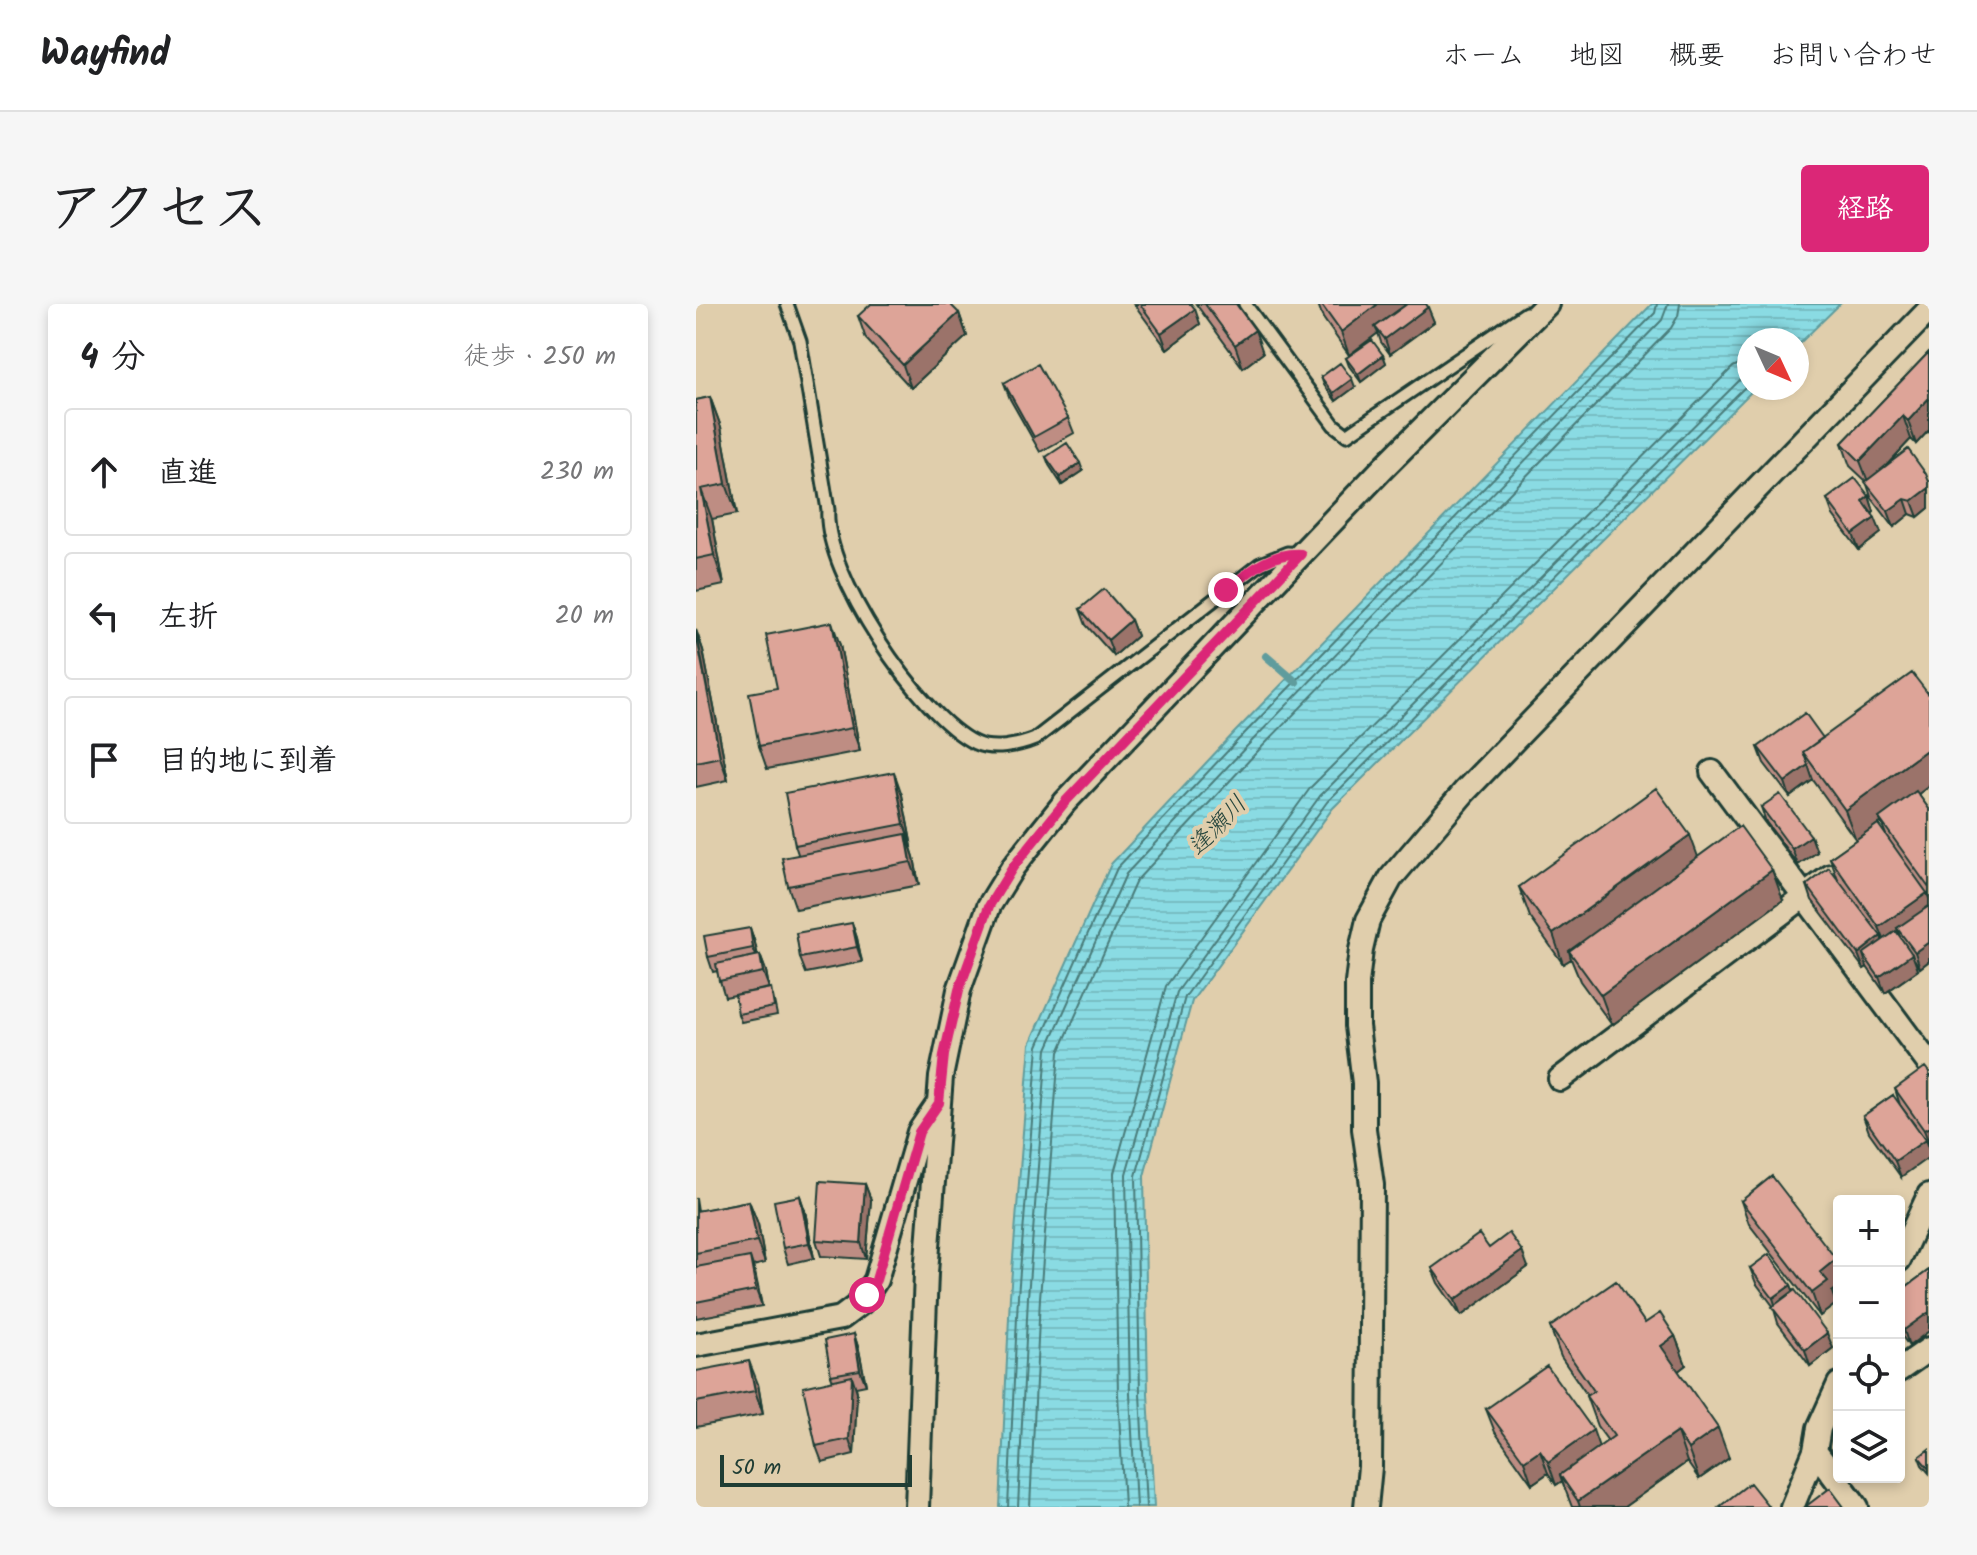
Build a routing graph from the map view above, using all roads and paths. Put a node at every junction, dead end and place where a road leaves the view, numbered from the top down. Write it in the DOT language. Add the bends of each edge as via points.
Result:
graph roads {
  1 [pos="787,304"];
  2 [pos="1245,304"];
  3 [pos="1539,304"];
  4 [pos="1547,304"];
  5 [pos="1929,310"];
  6 [pos="1301,554"];
  7 [pos="1712,772"];
  8 [pos="1853,859"];
  9 [pos="1803,896"];
  10 [pos="1929,1064"];
  11 [pos="1560,1079"];
  12 [pos="939,1103"];
  13 [pos="1929,1195"];
  14 [pos="1905,1247"];
  15 [pos="696,1345"];
  16 [pos="1929,1349"];
  17 [pos="1905,1366"];
  18 [pos="1833,1397"];
  19 [pos="1833,1418"];
  20 [pos="1819,1428"];
  21 [pos="1815,1451"];
  22 [pos="917,1507"];
  23 [pos="1366,1507"];
  24 [pos="1792,1507"];
  25 [pos="1857,1507"];
  1 -- 6 [label="lane" via="800,341 827,525 838,560 871,629 928,706 975,743 989,747 1035,739 1260,564 1287,553"];
  2 -- 3 [label="lane" via="1334,425 1347,435"];
  4 -- 6 [label="street"];
  5 -- 23 [label="street" via="1465,791 1391,878 1368,920 1357,997 1372,1185"];
  6 -- 12 [label="street" via="1065,802 1013,867 989,906 959,990"];
  7 -- 9 [label="street"];
  8 -- 9 [label="street"];
  9 -- 10 [label="street"];
  9 -- 11 [label="street"];
  12 -- 15 [label="street" via="919,1132 876,1280 861,1303 841,1318"];
  12 -- 22 [label="street"];
  13 -- 14 [label="street"];
  16 -- 17 [label="street"];
  18 -- 20 [label="street"];
  19 -- 20 [label="street"];
  20 -- 21 [label="street"];
  21 -- 24 [label="street"];
  21 -- 25 [label="street"];
}
